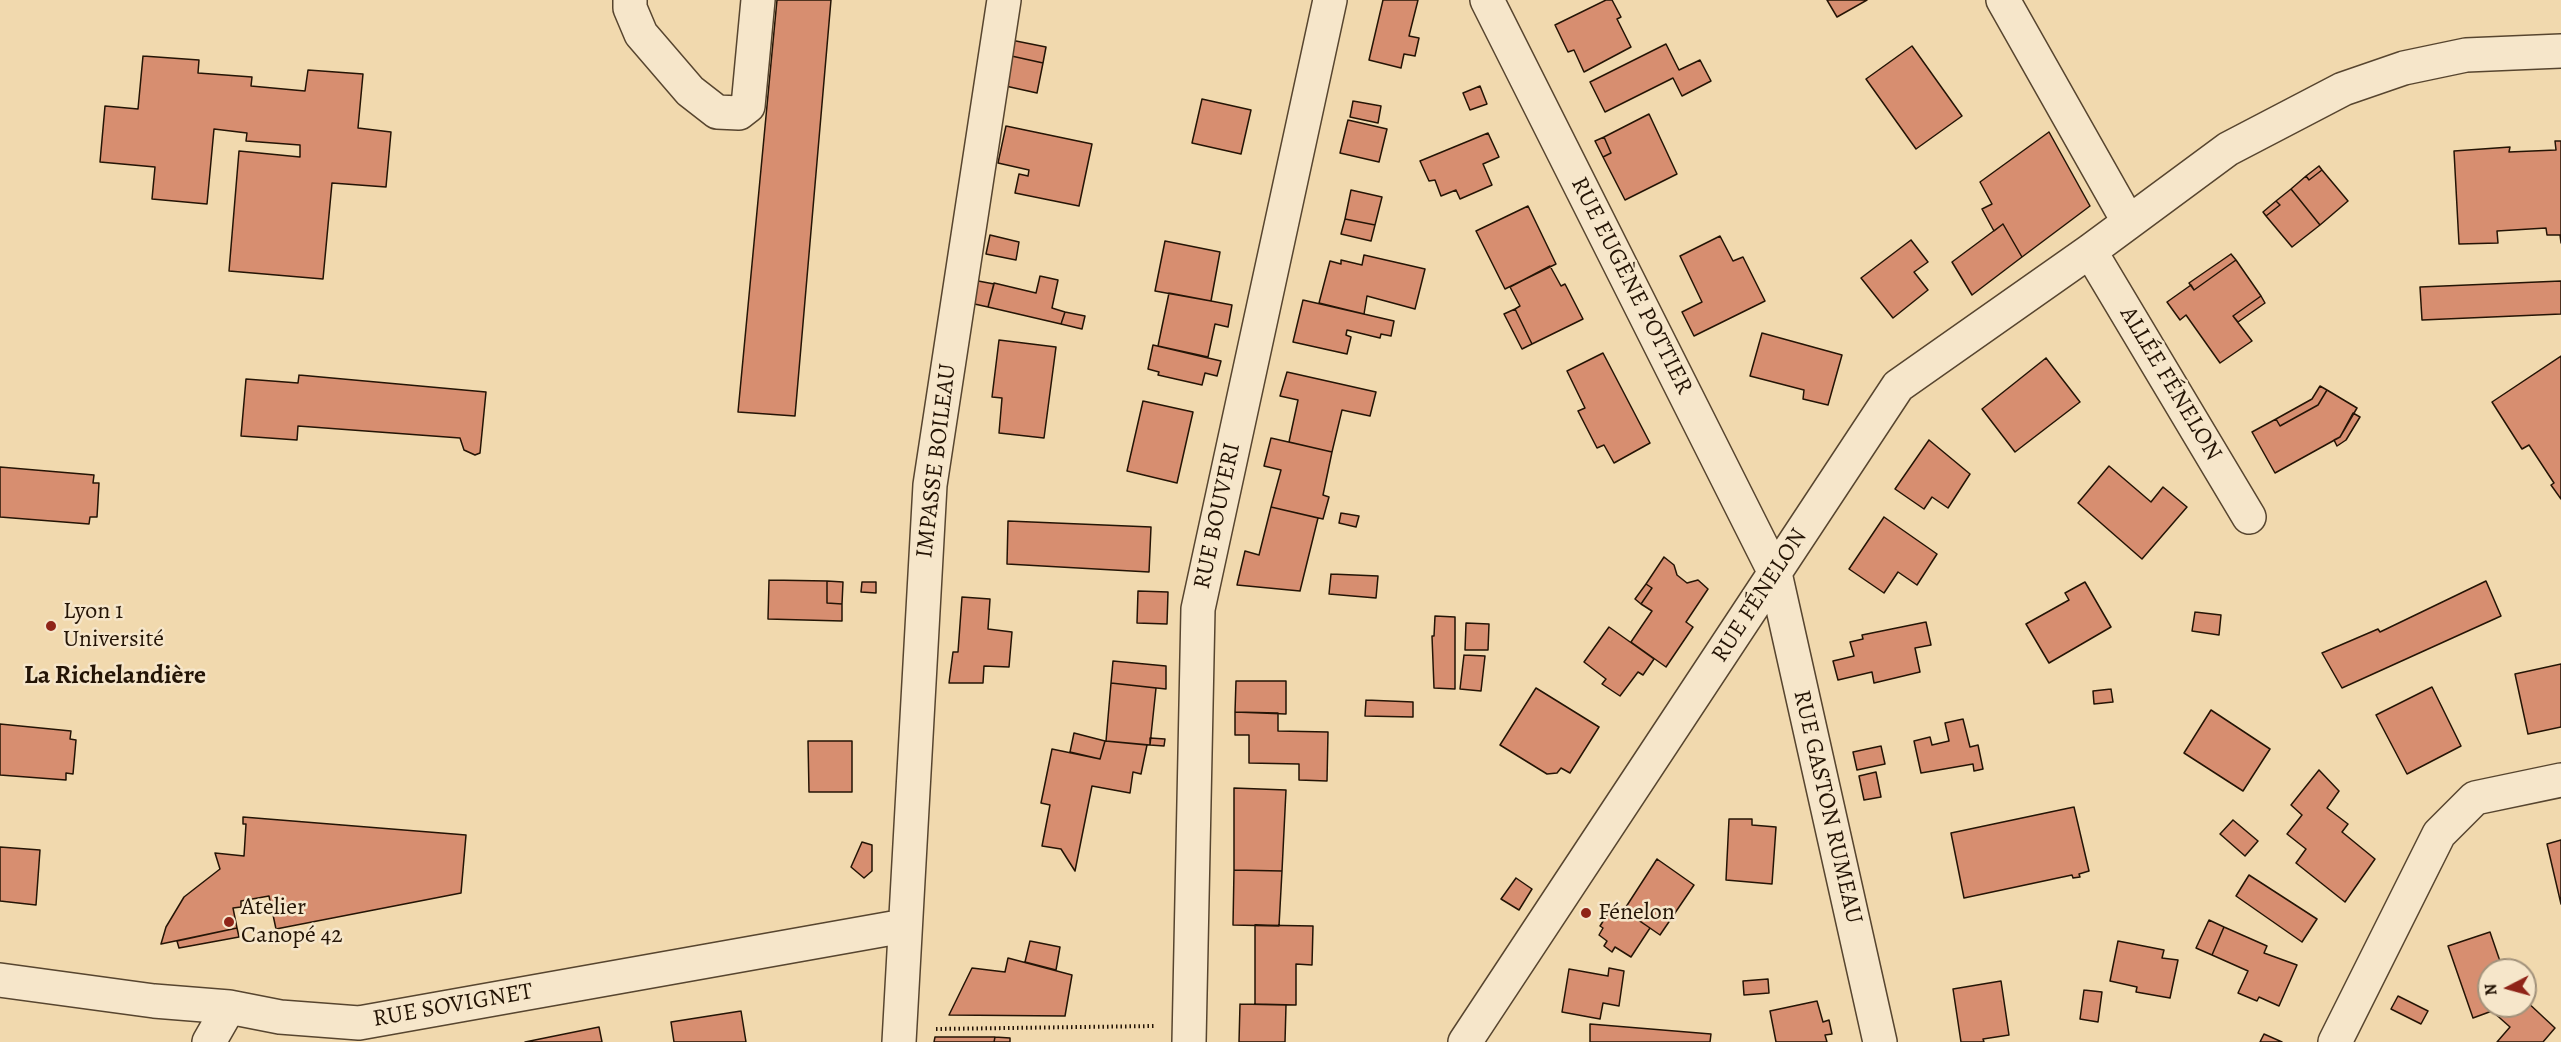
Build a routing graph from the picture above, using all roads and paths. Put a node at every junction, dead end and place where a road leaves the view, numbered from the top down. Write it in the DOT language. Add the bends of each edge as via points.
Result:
graph roads {
  1 [pos="630,0"];
  2 [pos="758,0"];
  3 [pos="1004,0"];
  4 [pos="1330,0"];
  5 [pos="1487,0"];
  6 [pos="2003,0"];
  7 [pos="2561,51"];
  8 [pos="2128,221"];
  9 [pos="2090,250"];
  10 [pos="2249,517"];
  11 [pos="1775,573"];
  12 [pos="2561,780"];
  13 [pos="904,926"];
  14 [pos="0,980"];
  15 [pos="229,1007"];
  16 [pos="1189,1034"];
  17 [pos="900,1036"];
  18 [pos="209,1042"];
  19 [pos="238,1042"];
  20 [pos="1465,1042"];
  21 [pos="1880,1042"];
  22 [pos="2336,1042"];
  1 -- 2 [label="street" via="641,34 690,91 717,112 739,113 748,106"];
  3 -- 13 [label="street, IMPASSE BOILEAU" via="930,485"];
  4 -- 16 [label="street, RUE BOUVERI" via="1198,609"];
  5 -- 11 [label="street, RUE EUGÈNE POTTIER"];
  6 -- 8 [label="street"];
  7 -- 8 [label="street, RUE FÉNELON" via="2466,55 2404,68 2343,89 2228,149"];
  8 -- 9 [label="street, RUE FÉNELON"];
  9 -- 10 [label="street, ALLÉE FÉNELON"];
  9 -- 11 [label="street, RUE FÉNELON" via="1898,386"];
  11 -- 20 [label="street, RUE FÉNELON"];
  11 -- 21 [label="street, RUE GASTON RUMEAU"];
  12 -- 22 [label="street" via="2475,798 2439,834"];
  13 -- 15 [label="street, RUE SOVIGNET" via="359,1023 280,1017"];
  13 -- 17 [label="street, IMPASSE BOILEAU"];
  14 -- 15 [label="street, RUE SOVIGNET"];
  15 -- 18 [label="street"];
  15 -- 19 [label="street"];
  16 -- 17 [label="path"];
}
